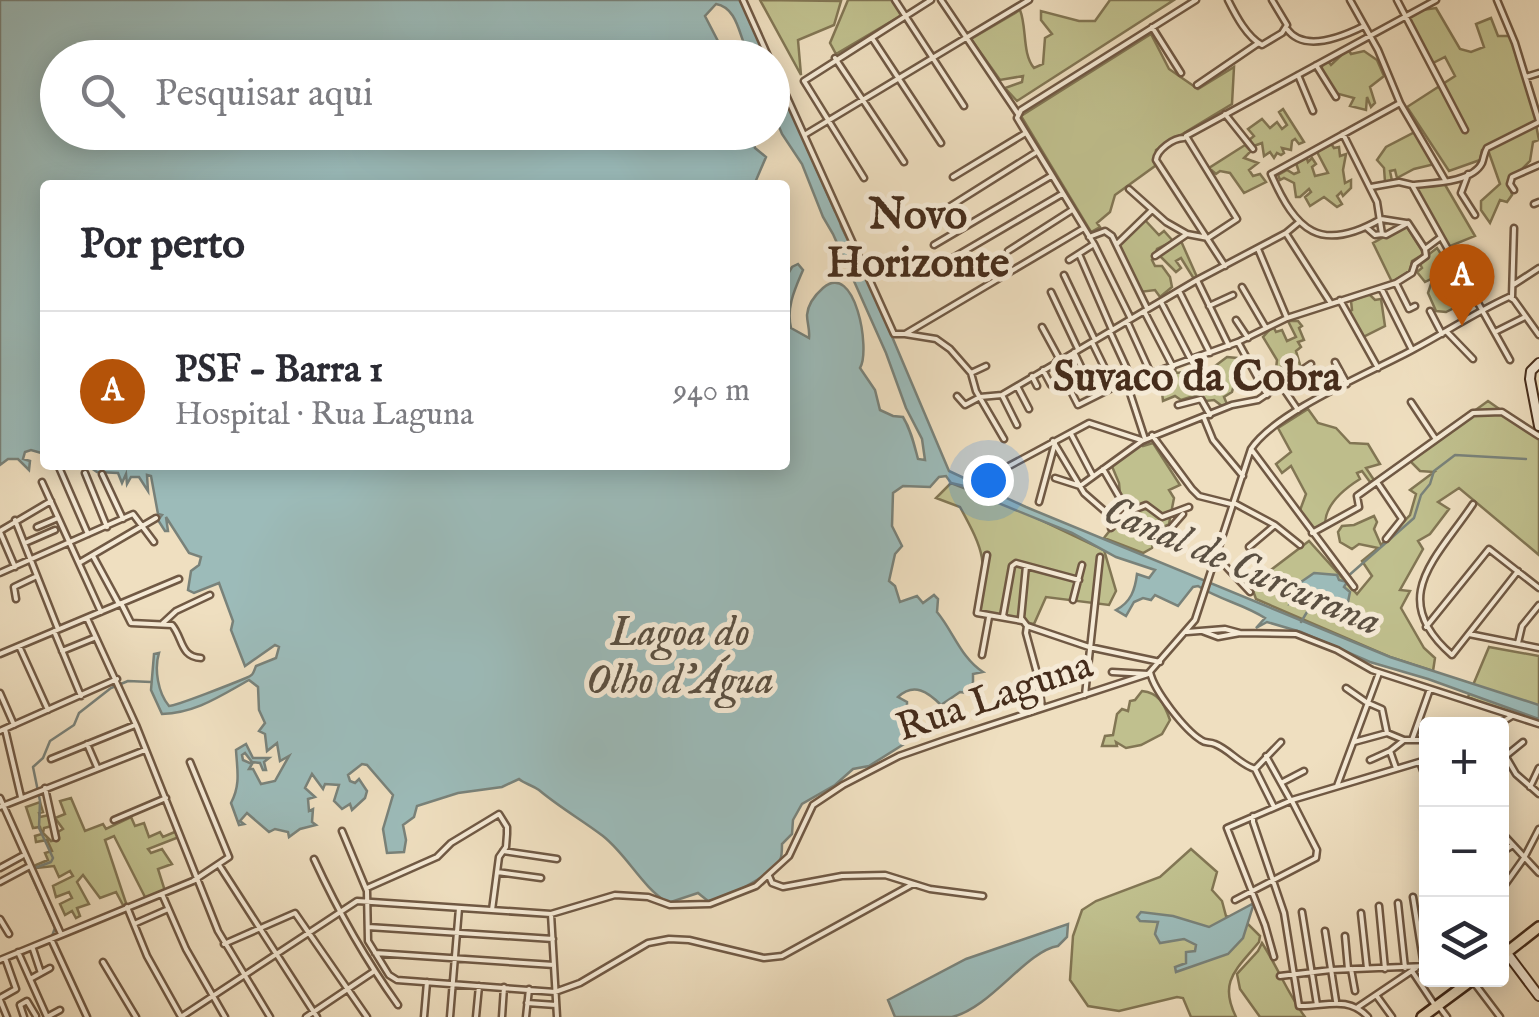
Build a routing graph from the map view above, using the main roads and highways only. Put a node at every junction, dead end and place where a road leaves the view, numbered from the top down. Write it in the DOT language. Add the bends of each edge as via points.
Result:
graph roads {
  1 [pos="1539,362"];
  2 [pos="1537,402"];
  3 [pos="1539,426"];
  4 [pos="1539,928"];
  5 [pos="1509,950"];
  6 [pos="1509,960"];
  7 [pos="1462,987"];
  8 [pos="1539,996"];
  9 [pos="1422,1017"];
  1 -- 2 [label="main road" via="1528,369"];
  2 -- 3 [label="main road"];
  4 -- 5 [label="main road"];
  6 -- 8 [label="main road"];
  7 -- 9 [label="main road"];
}
